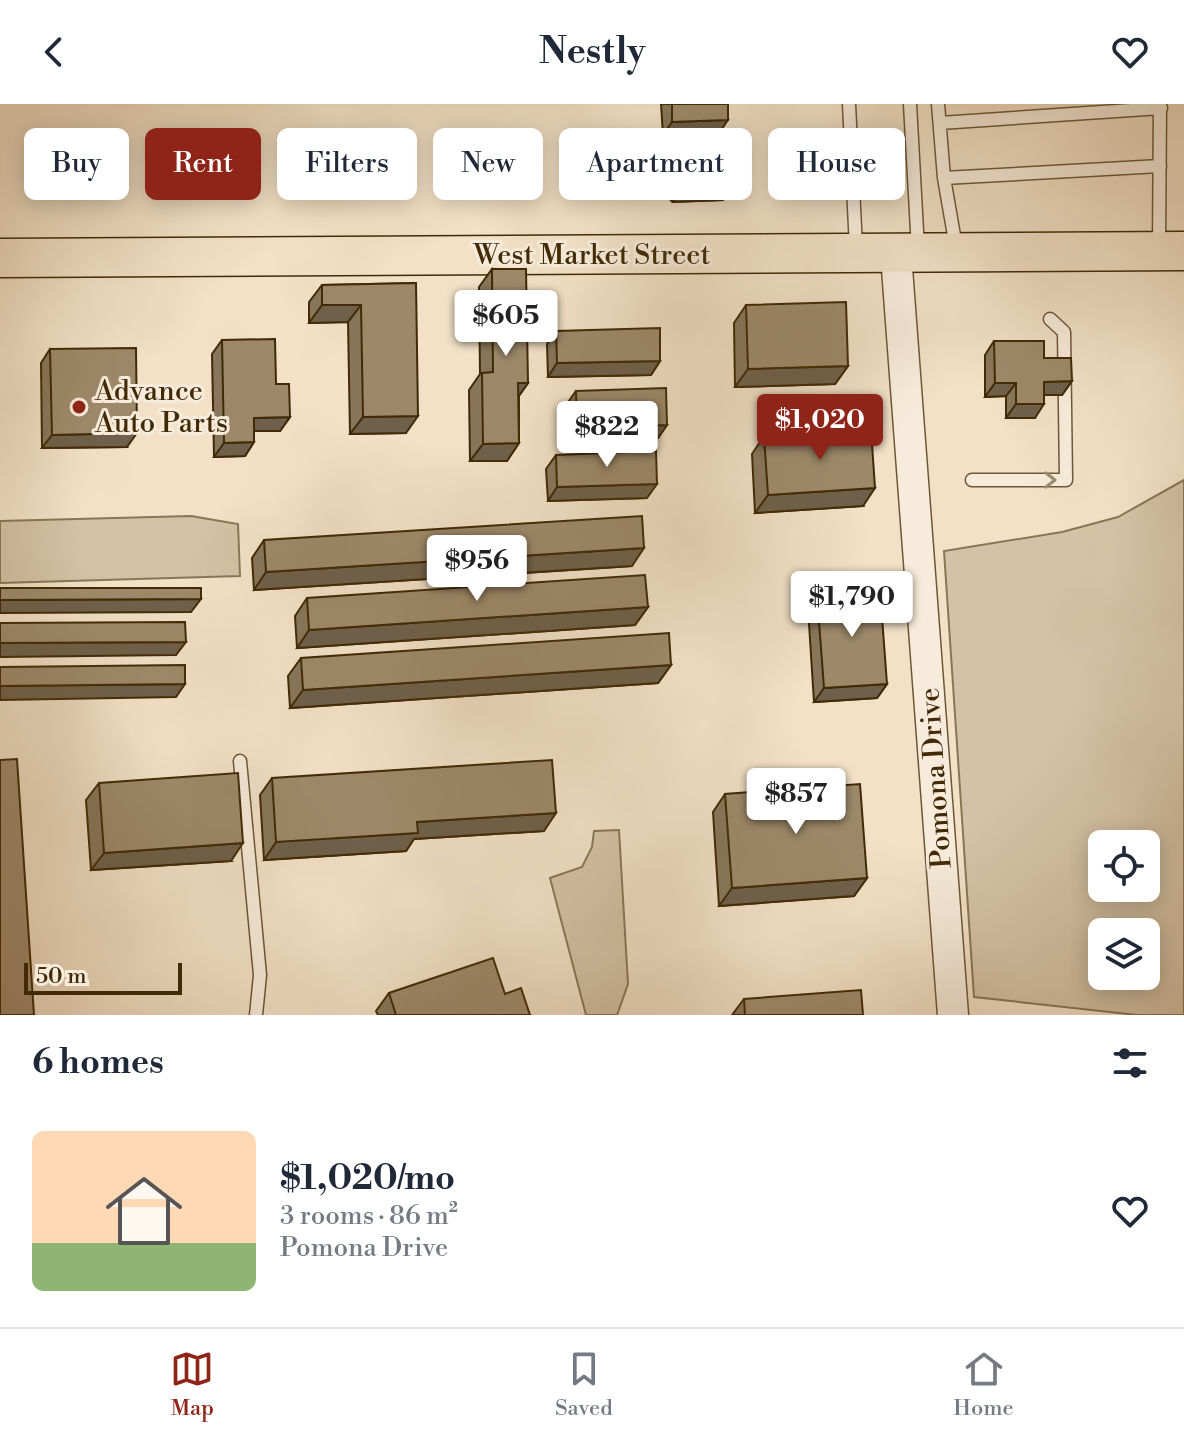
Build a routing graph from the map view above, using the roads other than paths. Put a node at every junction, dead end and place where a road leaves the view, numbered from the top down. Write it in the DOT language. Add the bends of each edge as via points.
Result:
graph roads {
  1 [pos="849,104"];
  2 [pos="910,104"];
  3 [pos="938,104"];
  4 [pos="1160,106"];
  5 [pos="940,123"];
  6 [pos="1160,166"];
  7 [pos="944,178"];
  8 [pos="1172,251"];
  9 [pos="957,254"];
  10 [pos="856,255"];
  11 [pos="907,255"];
  12 [pos="0,258"];
  13 [pos="1050,319"];
  14 [pos="972,480"];
  15 [pos="240,761"];
  16 [pos="256,1015"];
  17 [pos="953,1015"];
  1 -- 10 [label="lane"];
  2 -- 11 [label="lane"];
  3 -- 5 [label="lane"];
  4 -- 5 [label="lane"];
  4 -- 6 [label="lane"];
  5 -- 7 [label="lane"];
  6 -- 7 [label="lane"];
  6 -- 8 [label="lane"];
  7 -- 9 [label="lane"];
  8 -- 9 [label="main road, West Market Street"];
  9 -- 11 [label="main road, West Market Street"];
  10 -- 11 [label="main road, West Market Street"];
  10 -- 12 [label="main road, West Market Street"];
  11 -- 17 [label="street, Pomona Drive"];
  14 -- 13 [label="lane, one-way" via="1066,480 1064,332"];
  15 -- 16 [label="lane" via="260,975"];
}
